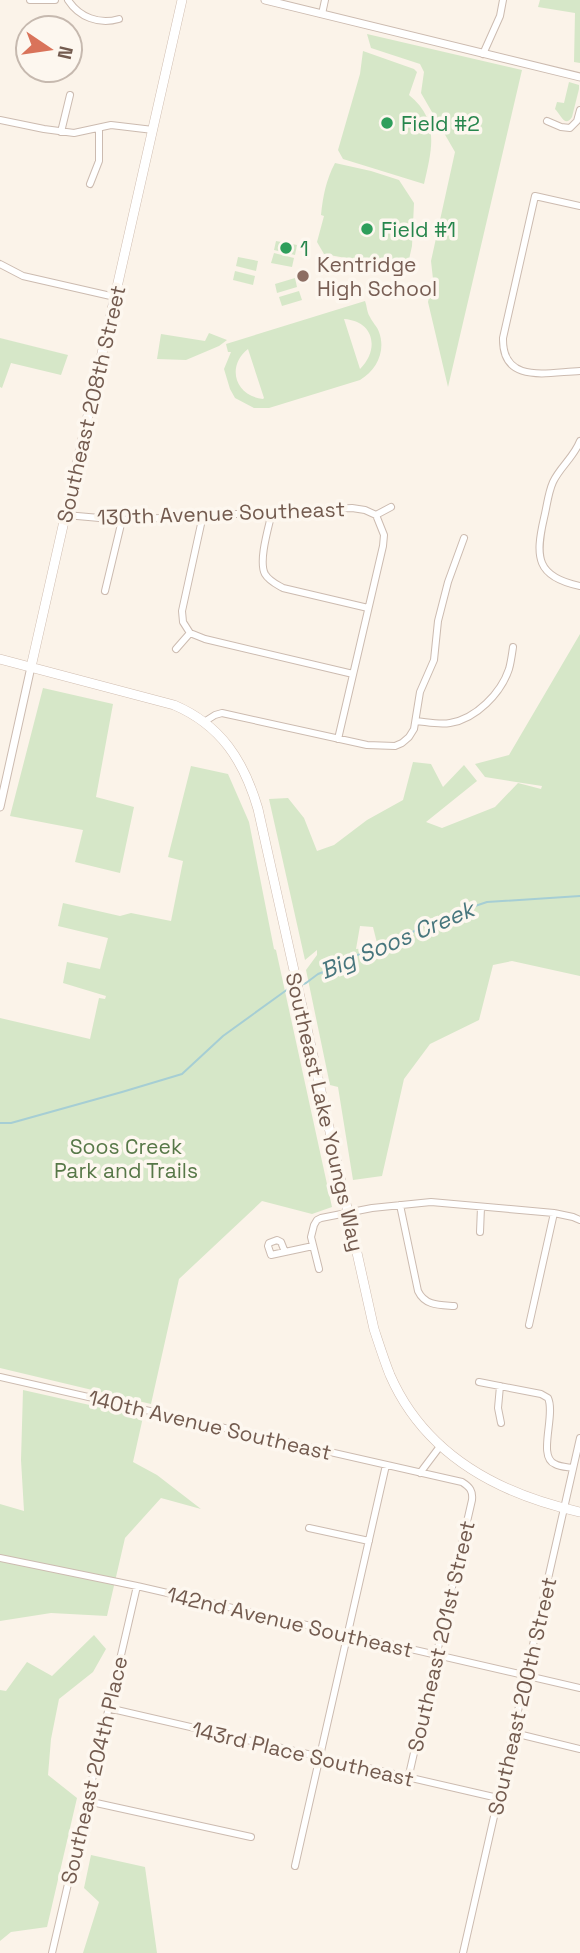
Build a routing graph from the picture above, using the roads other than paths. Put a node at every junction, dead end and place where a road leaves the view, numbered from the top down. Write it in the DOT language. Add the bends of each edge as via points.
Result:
graph roads {
  1 [pos="30,0"];
  2 [pos="55,0"];
  3 [pos="68,0"];
  4 [pos="182,0"];
  5 [pos="265,0"];
  6 [pos="325,0"];
  7 [pos="503,0"];
  8 [pos="322,14"];
  9 [pos="119,19"];
  10 [pos="484,54"];
  11 [pos="580,77"];
  12 [pos="70,95"];
  13 [pos="580,110"];
  14 [pos="0,120"];
  15 [pos="547,121"];
  16 [pos="99,129"];
  17 [pos="153,130"];
  18 [pos="61,132"];
  19 [pos="90,184"];
  20 [pos="580,206"];
  21 [pos="0,264"];
  22 [pos="115,297"];
  23 [pos="580,371"];
  24 [pos="580,441"];
  25 [pos="391,507"];
  26 [pos="272,512"];
  27 [pos="66,515"];
  28 [pos="203,515"];
  29 [pos="376,515"];
  30 [pos="122,520"];
  31 [pos="464,538"];
  32 [pos="580,586"];
  33 [pos="105,591"];
  34 [pos="368,608"];
  35 [pos="190,633"];
  36 [pos="513,646"];
  37 [pos="176,649"];
  38 [pos="0,659"];
  39 [pos="32,667"];
  40 [pos="353,674"];
  41 [pos="416,721"];
  42 [pos="204,722"];
  43 [pos="338,738"];
  44 [pos="0,807"];
  45 [pos="400,1205"];
  46 [pos="481,1207"];
  47 [pos="347,1213"];
  48 [pos="554,1213"];
  49 [pos="580,1220"];
  50 [pos="480,1232"];
  51 [pos="313,1247"];
  52 [pos="285,1252"];
  53 [pos="319,1269"];
  54 [pos="454,1306"];
  55 [pos="529,1325"];
  56 [pos="0,1377"];
  57 [pos="479,1382"];
  58 [pos="500,1386"];
  59 [pos="501,1423"];
  60 [pos="580,1438"];
  61 [pos="441,1445"];
  62 [pos="386,1465"];
  63 [pos="573,1468"];
  64 [pos="420,1473"];
  65 [pos="473,1493"];
  66 [pos="564,1508"];
  67 [pos="580,1512"];
  68 [pos="309,1528"];
  69 [pos="369,1541"];
  70 [pos="0,1558"];
  71 [pos="137,1587"];
  72 [pos="348,1636"];
  73 [pos="436,1656"];
  74 [pos="527,1676"];
  75 [pos="580,1688"];
  76 [pos="108,1709"];
  77 [pos="513,1733"];
  78 [pos="580,1749"];
  79 [pos="319,1757"];
  80 [pos="408,1779"];
  81 [pos="498,1798"];
  82 [pos="87,1801"];
  83 [pos="251,1837"];
  84 [pos="295,1866"];
  85 [pos="52,1953"];
  86 [pos="463,1953"];
  1 -- 2 [label="street"];
  3 -- 9 [label="street" via="86,16 106,22"];
  4 -- 17 [label="main road, Southeast 208th Street"];
  5 -- 8 [label="street"];
  6 -- 8 [label="street"];
  7 -- 10 [label="street"];
  8 -- 10 [label="street"];
  10 -- 11 [label="street"];
  12 -- 18 [label="street"];
  13 -- 15 [label="street" via="570,128"];
  14 -- 18 [label="street"];
  16 -- 17 [label="street" via="118,125"];
  16 -- 18 [label="street"];
  16 -- 19 [label="street" via="99,161"];
  17 -- 22 [label="main road, Southeast 208th Street"];
  20 -- 23 [label="street" via="535,196 503,338 505,357 513,368 524,372"];
  21 -- 22 [label="street" via="23,276"];
  22 -- 27 [label="main road, Southeast 208th Street"];
  24 -- 32 [label="street" via="552,484 539,542 547,571"];
  25 -- 29 [label="street"];
  26 -- 28 [label="street, 130th Avenue Southeast"];
  26 -- 29 [label="street, 130th Avenue Southeast" via="352,508"];
  26 -- 34 [label="street" via="262,564 266,576 284,588"];
  27 -- 30 [label="street, 130th Avenue Southeast"];
  27 -- 39 [label="main road, Southeast 208th Street"];
  28 -- 30 [label="street, 130th Avenue Southeast"];
  28 -- 35 [label="street" via="182,611"];
  29 -- 34 [label="street" via="384,535"];
  30 -- 33 [label="street"];
  31 -- 41 [label="street" via="441,608 434,660 420,692"];
  34 -- 40 [label="street"];
  35 -- 37 [label="street"];
  35 -- 40 [label="street"];
  36 -- 41 [label="street" via="509,669 484,705 453,723"];
  38 -- 39 [label="main road, Southeast Lake Youngs Way"];
  39 -- 42 [label="main road, Southeast Lake Youngs Way" via="174,705"];
  39 -- 44 [label="street, Southeast 208th Street"];
  40 -- 43 [label="street"];
  41 -- 43 [label="street" via="409,737 386,747"];
  42 -- 43 [label="street" via="222,713"];
  42 -- 47 [label="main road, Southeast Lake Youngs Way" via="237,757 252,790"];
  45 -- 46 [label="street" via="431,1202"];
  45 -- 47 [label="street"];
  45 -- 54 [label="street" via="421,1297"];
  46 -- 48 [label="street"];
  46 -- 50 [label="street"];
  47 -- 51 [label="street" via="317,1220"];
  47 -- 61 [label="main road, Southeast Lake Youngs Way" via="390,1376 409,1408"];
  48 -- 49 [label="street"];
  48 -- 55 [label="street"];
  51 -- 52 [label="street"];
  51 -- 53 [label="street"];
  56 -- 62 [label="street, 140th Avenue Southeast"];
  57 -- 58 [label="street"];
  58 -- 59 [label="street"];
  58 -- 63 [label="street" via="548,1398 548,1457 554,1464"];
  60 -- 63 [label="street, Southeast 200th Street"];
  61 -- 64 [label="street"];
  61 -- 66 [label="main road, Southeast Lake Youngs Way" via="486,1479"];
  62 -- 64 [label="street, 140th Avenue Southeast"];
  62 -- 69 [label="street"];
  63 -- 66 [label="street, Southeast 200th Street"];
  64 -- 65 [label="street, 140th Avenue Southeast" via="463,1482"];
  65 -- 73 [label="street, Southeast 201st Street"];
  66 -- 67 [label="main road"];
  66 -- 74 [label="street, Southeast 200th Street"];
  68 -- 69 [label="street"];
  69 -- 72 [label="street"];
  70 -- 71 [label="street, 142nd Avenue Southeast"];
  71 -- 72 [label="street, 142nd Avenue Southeast"];
  71 -- 76 [label="street, Southeast 204th Place"];
  72 -- 73 [label="street, 142nd Avenue Southeast"];
  72 -- 79 [label="street"];
  73 -- 74 [label="street, 142nd Avenue Southeast"];
  73 -- 80 [label="street, Southeast 201st Street"];
  74 -- 75 [label="street, 142nd Avenue Southeast"];
  74 -- 77 [label="street, Southeast 200th Street"];
  76 -- 79 [label="street, 143rd Place Southeast"];
  76 -- 82 [label="street, Southeast 204th Place"];
  77 -- 78 [label="street"];
  77 -- 81 [label="street, Southeast 200th Street"];
  79 -- 80 [label="street, 143rd Place Southeast"];
  79 -- 84 [label="street"];
  80 -- 81 [label="street, 143rd Place Southeast"];
  81 -- 86 [label="street, Southeast 200th Street"];
  82 -- 83 [label="street"];
  82 -- 85 [label="street, Southeast 204th Place"];
}
